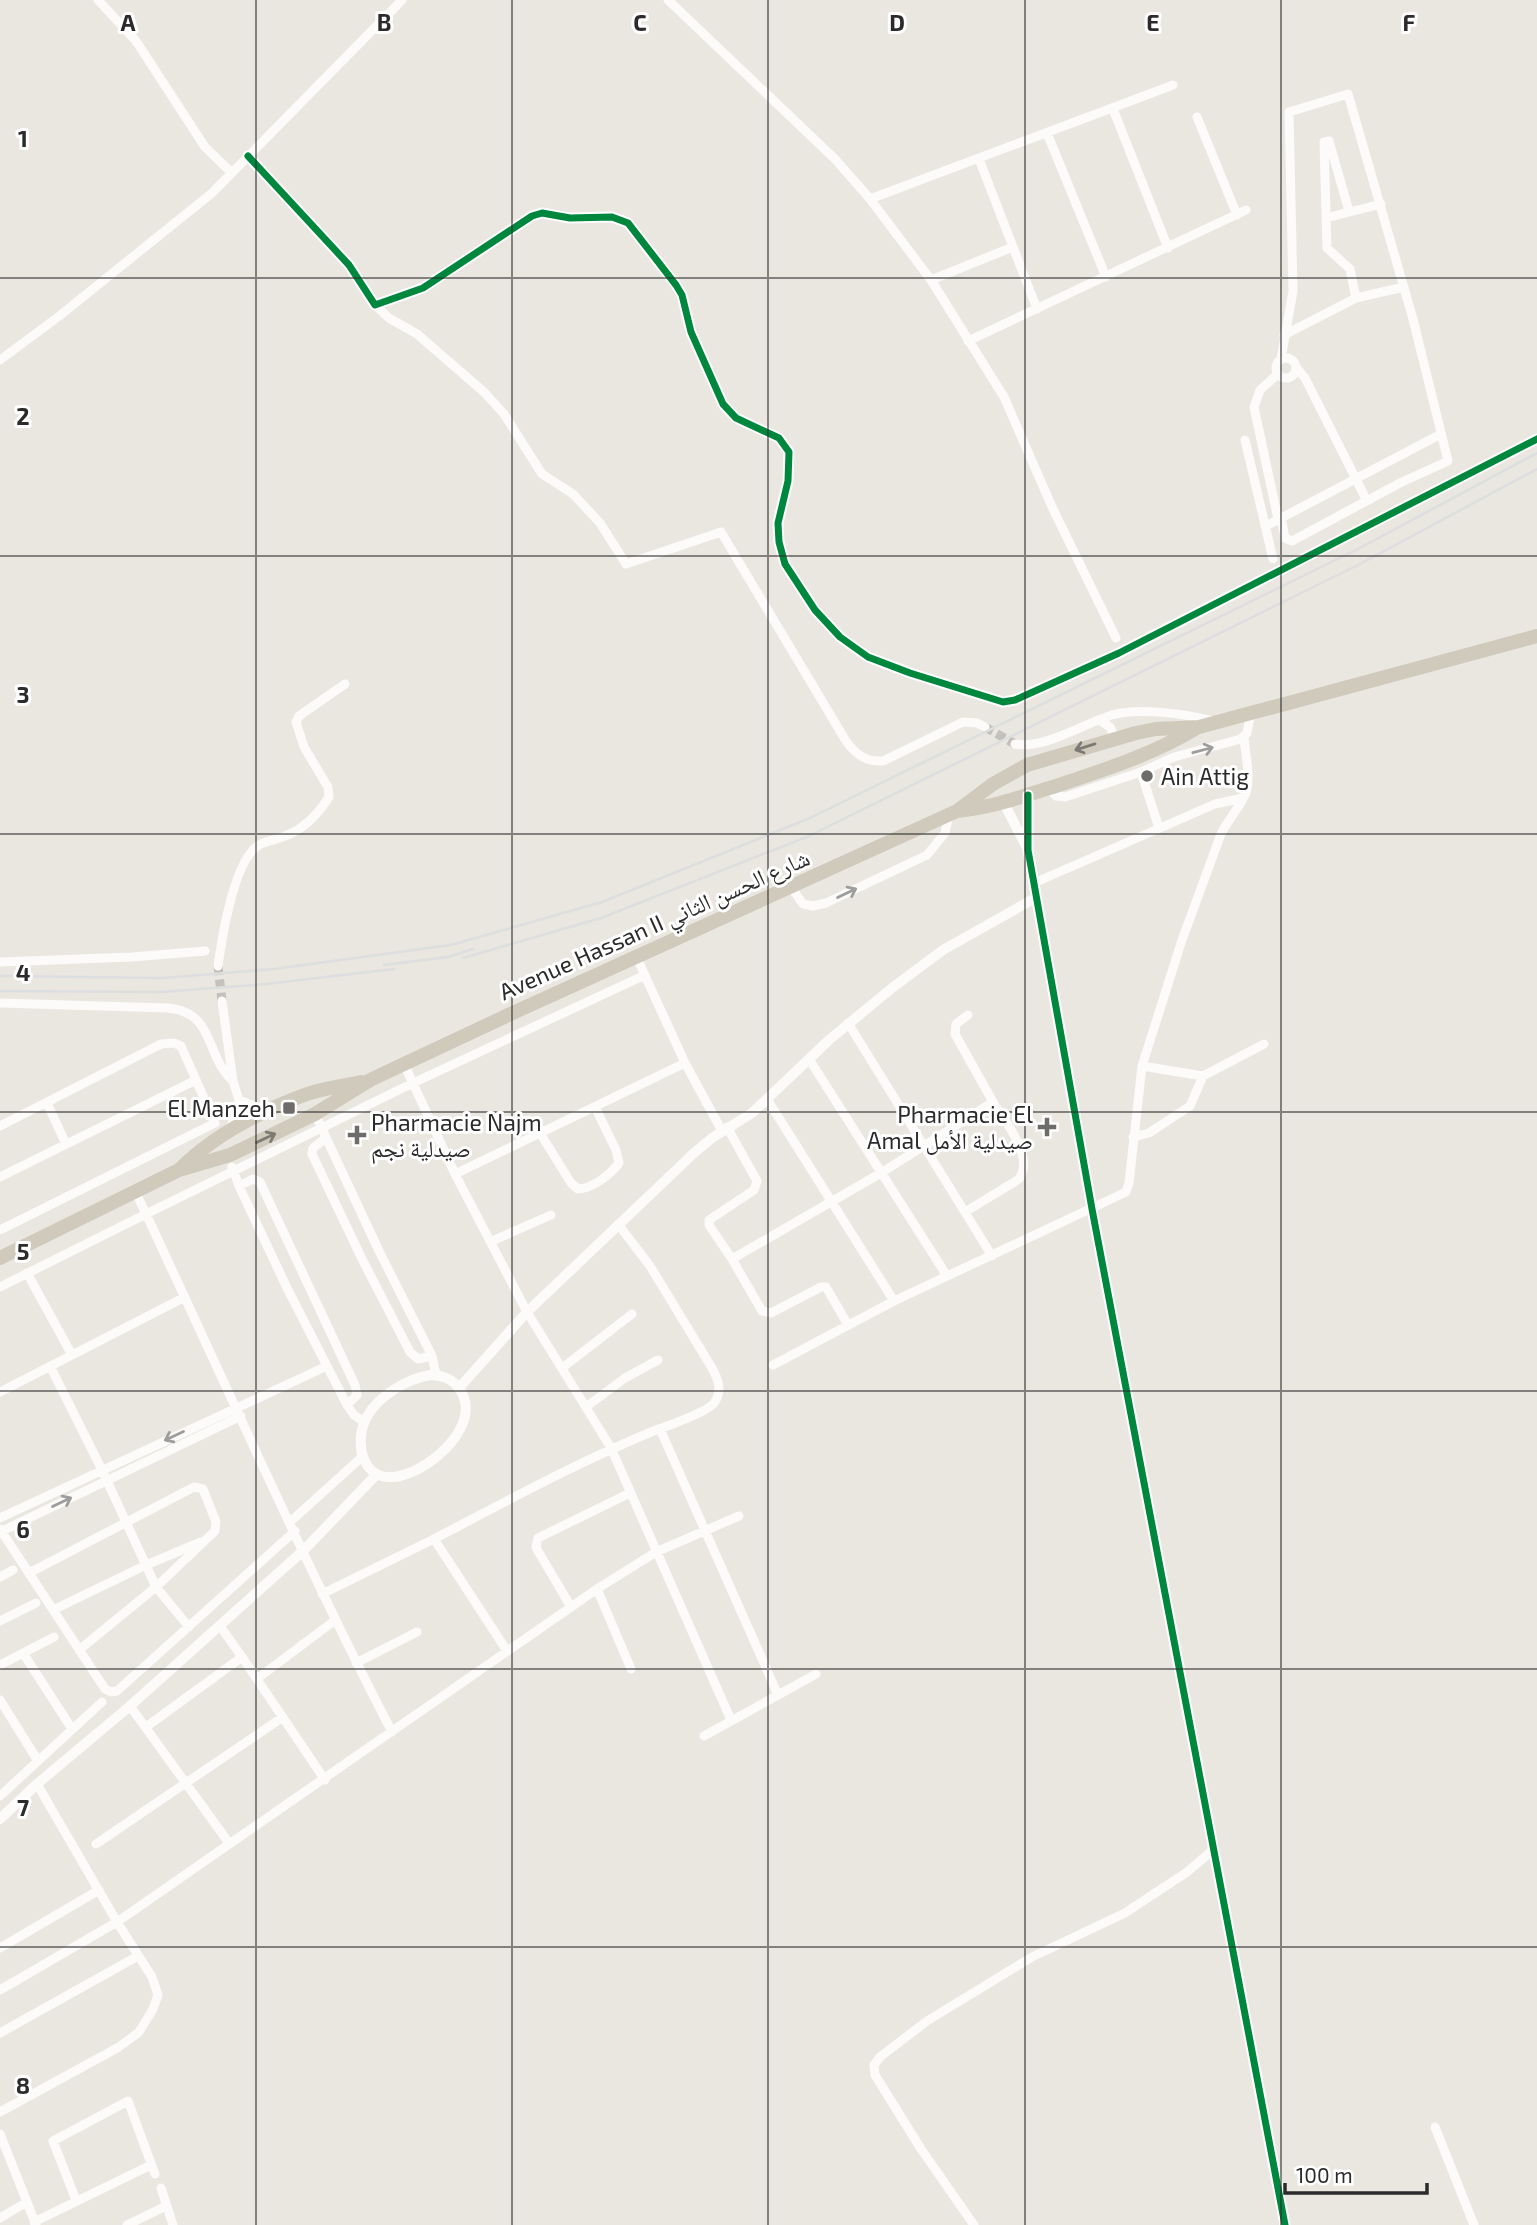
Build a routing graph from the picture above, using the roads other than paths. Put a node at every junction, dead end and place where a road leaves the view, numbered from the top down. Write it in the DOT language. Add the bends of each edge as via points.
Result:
graph roads {
  1 [pos="98,0"];
  2 [pos="402,0"];
  3 [pos="668,0"];
  4 [pos="1173,85"];
  5 [pos="1113,109"];
  6 [pos="1197,117"];
  7 [pos="1047,134"];
  8 [pos="248,156"];
  9 [pos="979,159"];
  10 [pos="232,173"];
  11 [pos="870,199"];
  12 [pos="1381,204"];
  13 [pos="1246,210"];
  14 [pos="1349,211"];
  15 [pos="1237,215"];
  16 [pos="1326,218"];
  17 [pos="1013,247"];
  18 [pos="1168,248"];
  19 [pos="1106,277"];
  20 [pos="931,280"];
  21 [pos="1404,287"];
  22 [pos="1356,298"];
  23 [pos="375,305"];
  24 [pos="1037,309"];
  25 [pos="1284,335"];
  26 [pos="968,341"];
  27 [pos="1281,359"];
  28 [pos="0,360"];
  29 [pos="1297,368"];
  30 [pos="1278,374"];
  31 [pos="1441,434"];
  32 [pos="1537,439"];
  33 [pos="1245,440"];
  34 [pos="1356,479"];
  35 [pos="1367,500"];
  36 [pos="1279,518"];
  37 [pos="1266,526"];
  38 [pos="1273,559"];
  39 [pos="1537,636"];
  40 [pos="1116,638"];
  41 [pos="345,684"];
  42 [pos="1251,712"];
  43 [pos="1099,720"];
  44 [pos="1217,722"];
  45 [pos="985,727"];
  46 [pos="1199,727"];
  47 [pos="1122,736"];
  48 [pos="1244,737"];
  49 [pos="1015,744"];
  50 [pos="1138,766"];
  51 [pos="1017,770"];
  52 [pos="1025,796"];
  53 [pos="1243,798"];
  54 [pos="1004,803"];
  55 [pos="953,813"];
  56 [pos="1160,828"];
  57 [pos="1028,850"];
  58 [pos="1034,883"];
  59 [pos="791,887"];
  60 [pos="1037,897"];
  61 [pos="205,951"];
  62 [pos="636,956"];
  63 [pos="0,962"];
  64 [pos="218,966"];
  65 [pos="645,975"];
  66 [pos="222,1001"];
  67 [pos="0,1003"];
  68 [pos="968,1015"];
  69 [pos="848,1023"];
  70 [pos="1264,1044"];
  71 [pos="809,1059"];
  72 [pos="685,1063"];
  73 [pos="404,1064"];
  74 [pos="1142,1066"];
  75 [pos="1203,1076"];
  76 [pos="196,1080"];
  77 [pos="370,1080"];
  78 [pos="233,1081"];
  79 [pos="411,1084"];
  80 [pos="307,1094"];
  81 [pos="766,1099"];
  82 [pos="239,1100"];
  83 [pos="993,1102"];
  84 [pos="47,1103"];
  85 [pos="595,1107"];
  86 [pos="270,1111"];
  87 [pos="318,1121"];
  88 [pos="0,1126"];
  89 [pos="724,1129"];
  90 [pos="230,1130"];
  91 [pos="540,1133"];
  92 [pos="1133,1137"];
  93 [pos="326,1138"];
  94 [pos="66,1144"];
  95 [pos="926,1146"];
  96 [pos="230,1155"];
  97 [pos="179,1170"];
  98 [pos="233,1171"];
  99 [pos="881,1173"];
  100 [pos="455,1174"];
  101 [pos="0,1177"];
  102 [pos="239,1186"];
  103 [pos="135,1191"];
  104 [pos="833,1202"];
  105 [pos="1092,1209"];
  106 [pos="965,1212"];
  107 [pos="146,1214"];
  108 [pos="551,1215"];
  109 [pos="618,1224"];
  110 [pos="0,1230"];
  111 [pos="492,1241"];
  112 [pos="379,1251"];
  113 [pos="992,1256"];
  114 [pos="0,1258"];
  115 [pos="362,1259"];
  116 [pos="732,1259"];
  117 [pos="27,1273"];
  118 [pos="947,1276"];
  119 [pos="304,1279"];
  120 [pos="0,1287"];
  121 [pos="287,1288"];
  122 [pos="185,1297"];
  123 [pos="894,1301"];
  124 [pos="527,1312"];
  125 [pos="632,1314"];
  126 [pos="848,1325"];
  127 [pos="72,1355"];
  128 [pos="432,1356"];
  129 [pos="658,1360"];
  130 [pos="773,1365"];
  131 [pos="50,1366"];
  132 [pos="327,1366"];
  133 [pos="562,1368"];
  134 [pos="436,1375"];
  135 [pos="459,1388"];
  136 [pos="0,1392"];
  137 [pos="347,1405"];
  138 [pos="236,1406"];
  139 [pos="586,1407"];
  140 [pos="240,1416"];
  141 [pos="364,1422"];
  142 [pos="660,1429"];
  143 [pos="611,1448"];
  144 [pos="362,1457"];
  145 [pos="102,1470"];
  146 [pos="377,1474"];
  147 [pos="107,1480"];
  148 [pos="631,1493"];
  149 [pos="739,1516"];
  150 [pos="0,1518"];
  151 [pos="125,1521"];
  152 [pos="290,1521"];
  153 [pos="705,1530"];
  154 [pos="0,1531"];
  155 [pos="295,1531"];
  156 [pos="207,1539"];
  157 [pos="434,1539"];
  158 [pos="304,1550"];
  159 [pos="656,1552"];
  160 [pos="146,1564"];
  161 [pos="13,1570"];
  162 [pos="29,1573"];
  163 [pos="0,1577"];
  164 [pos="156,1587"];
  165 [pos="597,1589"];
  166 [pos="322,1594"];
  167 [pos="36,1603"];
  168 [pos="571,1607"];
  169 [pos="53,1610"];
  170 [pos="0,1621"];
  171 [pos="334,1621"];
  172 [pos="220,1626"];
  173 [pos="189,1627"];
  174 [pos="417,1632"];
  175 [pos="54,1637"];
  176 [pos="79,1650"];
  177 [pos="506,1651"];
  178 [pos="23,1653"];
  179 [pos="242,1657"];
  180 [pos="356,1663"];
  181 [pos="0,1665"];
  182 [pos="631,1669"];
  183 [pos="816,1674"];
  184 [pos="258,1678"];
  185 [pos="778,1695"];
  186 [pos="0,1700"];
  187 [pos="102,1702"];
  188 [pos="130,1706"];
  189 [pos="283,1717"];
  190 [pos="731,1720"];
  191 [pos="146,1727"];
  192 [pos="72,1729"];
  193 [pos="391,1732"];
  194 [pos="704,1736"];
  195 [pos="38,1761"];
  196 [pos="325,1780"];
  197 [pos="186,1783"];
  198 [pos="37,1784"];
  199 [pos="0,1796"];
  200 [pos="2,1814"];
  201 [pos="229,1843"];
  202 [pos="96,1844"];
  203 [pos="1214,1849"];
  204 [pos="99,1890"];
  205 [pos="117,1922"];
  206 [pos="0,1948"];
  207 [pos="138,1956"];
  208 [pos="0,1990"];
  209 [pos="0,2033"];
  210 [pos="0,2112"];
  211 [pos="1435,2127"];
  212 [pos="0,2134"];
  213 [pos="151,2165"];
  214 [pos="155,2174"];
  215 [pos="161,2188"];
  216 [pos="76,2200"];
  217 [pos="27,2202"];
  218 [pos="166,2206"];
  219 [pos="0,2218"];
  220 [pos="35,2223"];
  221 [pos="127,2225"];
  222 [pos="173,2225"];
  223 [pos="974,2225"];
  224 [pos="1285,2225"];
  225 [pos="1474,2225"];
  1 -- 10 [label="street" via="136,41 205,147"];
  2 -- 8 [label="street"];
  3 -- 11 [label="street" via="835,159"];
  4 -- 5 [label="street"];
  5 -- 7 [label="street"];
  5 -- 18 [label="street"];
  6 -- 15 [label="street"];
  7 -- 9 [label="street"];
  7 -- 19 [label="street"];
  8 -- 10 [label="street"];
  8 -- 23 [label="street" via="349,264"];
  9 -- 11 [label="street"];
  9 -- 17 [label="street"];
  10 -- 28 [label="street"];
  11 -- 20 [label="street"];
  12 -- 14 [label="street"];
  12 -- 21 [label="street"];
  12 -- 25 [label="street" via="1348,94 1289,112 1293,291"];
  13 -- 15 [label="street"];
  14 -- 16 [label="street"];
  14 -- 16 [label="street" via="1329,141 1324,142"];
  15 -- 18 [label="street"];
  16 -- 22 [label="street" via="1327,248 1350,269"];
  17 -- 20 [label="street"];
  17 -- 24 [label="street"];
  18 -- 19 [label="street"];
  19 -- 24 [label="street"];
  20 -- 26 [label="street"];
  21 -- 22 [label="street"];
  21 -- 31 [label="street"];
  22 -- 25 [label="street"];
  23 -- 32 [label="street" via="423,288 537,214 612,217 628,223 682,295 691,332 723,404 743,423 771,432 789,452 779,542 785,564 814,610 868,657 1003,702 1119,653"];
  23 -- 45 [label="street" via="417,334 484,392 504,414 542,474 573,494 600,523 625,564 722,533 846,741 861,756 883,761 963,722"];
  24 -- 26 [label="street"];
  25 -- 27 [label="street"];
  26 -- 40 [label="street" via="1012,413"];
  27 -- 29 [label="street" via="1292,359"];
  27 -- 30 [label="street"];
  29 -- 30 [label="street" via="1288,378"];
  29 -- 34 [label="street"];
  30 -- 36 [label="street" via="1260,390 1254,407"];
  31 -- 34 [label="street"];
  31 -- 35 [label="street" via="1448,461"];
  33 -- 37 [label="street"];
  34 -- 35 [label="street"];
  34 -- 36 [label="street"];
  35 -- 36 [label="street" via="1292,541 1285,538"];
  36 -- 37 [label="street"];
  37 -- 38 [label="street"];
  39 -- 42 [label="main road, Avenue Hassan II شارع الحسن الثاني"];
  41 -- 64 [label="street" via="296,722 329,797 302,828 250,853 224,923"];
  42 -- 44 [label="main road, Avenue Hassan II شارع الحسن الثاني"];
  42 -- 48 [label="street"];
  43 -- 44 [label="street" via="1132,712"];
  43 -- 47 [label="street"];
  43 -- 49 [label="street" via="1031,745"];
  44 -- 46 [label="main road, Avenue Hassan II شارع الحسن الثاني"];
  46 -- 47 [label="main road, Avenue Hassan II شارع الحسن الثاني"];
  46 -- 50 [label="main road, Avenue Hassan II شارع الحسن الثاني"];
  47 -- 50 [label="main road" via="1136,739"];
  47 -- 51 [label="main road, Avenue Hassan II شارع الحسن الثاني, one-way"];
  50 -- 48 [label="street, one-way"];
  48 -- 53 [label="street" via="1247,782"];
  50 -- 52 [label="main road, Avenue Hassan II شارع الحسن الثاني"];
  50 -- 56 [label="street"];
  51 -- 52 [label="main road" via="1012,787"];
  51 -- 55 [label="main road, Avenue Hassan II شارع الحسن الثاني"];
  52 -- 54 [label="main road, Avenue Hassan II شارع الحسن الثاني"];
  52 -- 57 [label="street"];
  53 -- 56 [label="street" via="1215,804"];
  53 -- 74 [label="street" via="1221,834"];
  54 -- 55 [label="main road, Avenue Hassan II شارع الحسن الثاني"];
  54 -- 57 [label="street"];
  55 -- 59 [label="main road, Avenue Hassan II شارع الحسن الثاني"];
  59 -- 55 [label="street, one-way" via="803,904 826,903 927,855 945,833"];
  56 -- 58 [label="street"];
  57 -- 58 [label="street"];
  58 -- 60 [label="street"];
  59 -- 62 [label="main road, Avenue Hassan II شارع الحسن الثاني"];
  60 -- 69 [label="street" via="943,950"];
  60 -- 105 [label="street"];
  61 -- 63 [label="street"];
  62 -- 65 [label="street"];
  62 -- 73 [label="main road, Avenue Hassan II شارع الحسن الثاني"];
  65 -- 72 [label="street"];
  65 -- 79 [label="street"];
  66 -- 78 [label="street"];
  67 -- 78 [label="street" via="187,1012 200,1021 219,1063"];
  68 -- 83 [label="street" via="957,1024 955,1034"];
  69 -- 71 [label="street"];
  69 -- 95 [label="street"];
  70 -- 75 [label="street"];
  71 -- 81 [label="street"];
  71 -- 99 [label="street"];
  72 -- 85 [label="street"];
  72 -- 89 [label="street"];
  73 -- 77 [label="main road, Avenue Hassan II شارع الحسن الثاني"];
  73 -- 79 [label="street"];
  74 -- 75 [label="street"];
  74 -- 92 [label="street"];
  75 -- 92 [label="street" via="1190,1106 1149,1133"];
  76 -- 84 [label="street" via="181,1046 165,1043"];
  76 -- 94 [label="street"];
  76 -- 110 [label="street" via="215,1123"];
  77 -- 80 [label="main road, Avenue Hassan II شارع الحسن الثاني"];
  77 -- 87 [label="main road, Avenue Hassan II شارع الحسن الثاني"];
  78 -- 82 [label="street"];
  79 -- 87 [label="street"];
  79 -- 100 [label="street"];
  80 -- 86 [label="main road, Avenue Hassan II شارع الحسن الثاني"];
  80 -- 87 [label="main road" via="315,1103"];
  81 -- 89 [label="street"];
  81 -- 104 [label="street"];
  82 -- 86 [label="street"];
  82 -- 90 [label="street"];
  83 -- 95 [label="street"];
  83 -- 106 [label="street" via="1022,1152 1023,1174"];
  84 -- 88 [label="street"];
  84 -- 94 [label="street"];
  85 -- 91 [label="street"];
  85 -- 91 [label="street" via="619,1163 588,1188 578,1189 571,1183"];
  86 -- 90 [label="main road, Avenue Hassan II شارع الحسن الثاني"];
  87 -- 93 [label="street"];
  96 -- 87 [label="main road, Avenue Hassan II شارع الحسن الثاني, one-way"];
  87 -- 98 [label="street"];
  89 -- 109 [label="street"];
  89 -- 116 [label="street" via="757,1181 754,1191 709,1220"];
  90 -- 96 [label="main road" via="225,1144"];
  90 -- 97 [label="main road, Avenue Hassan II شارع الحسن الثاني"];
  91 -- 100 [label="street"];
  92 -- 105 [label="street" via="1126,1192"];
  93 -- 112 [label="street"];
  93 -- 115 [label="street" via="312,1154"];
  94 -- 101 [label="street"];
  95 -- 99 [label="street"];
  95 -- 106 [label="street"];
  96 -- 97 [label="main road, Avenue Hassan II شارع الحسن الثاني"];
  96 -- 98 [label="street"];
  97 -- 103 [label="main road, Avenue Hassan II شارع الحسن الثاني"];
  98 -- 102 [label="street"];
  98 -- 107 [label="street"];
  99 -- 104 [label="street"];
  99 -- 118 [label="street"];
  100 -- 111 [label="street"];
  102 -- 119 [label="street" via="253,1179 260,1182"];
  102 -- 121 [label="street"];
  103 -- 107 [label="street"];
  103 -- 114 [label="main road, Avenue Hassan II شارع الحسن الثاني"];
  104 -- 116 [label="street"];
  104 -- 123 [label="street"];
  105 -- 113 [label="street"];
  105 -- 203 [label="street"];
  106 -- 113 [label="street"];
  107 -- 117 [label="street"];
  107 -- 122 [label="street"];
  108 -- 111 [label="street"];
  109 -- 124 [label="street"];
  109 -- 142 [label="street" via="650,1266 719,1380 714,1404"];
  111 -- 124 [label="street"];
  112 -- 115 [label="street"];
  112 -- 128 [label="street"];
  113 -- 118 [label="street"];
  115 -- 128 [label="street" via="410,1352 418,1359"];
  116 -- 126 [label="street" via="762,1311 771,1313 826,1287"];
  117 -- 120 [label="street"];
  117 -- 127 [label="street"];
  118 -- 123 [label="street"];
  119 -- 121 [label="street"];
  119 -- 137 [label="street" via="358,1391"];
  121 -- 132 [label="street"];
  122 -- 127 [label="street"];
  122 -- 138 [label="street"];
  123 -- 126 [label="street"];
  124 -- 133 [label="street"];
  124 -- 135 [label="street"];
  125 -- 133 [label="street"];
  126 -- 130 [label="street"];
  127 -- 131 [label="street"];
  128 -- 134 [label="street"];
  129 -- 139 [label="street"];
  131 -- 136 [label="street"];
  131 -- 145 [label="street"];
  132 -- 137 [label="street"];
  132 -- 138 [label="street"];
  133 -- 139 [label="street"];
  134 -- 135 [label="street"];
  134 -- 141 [label="street" via="396,1389"];
  135 -- 146 [label="street" via="466,1406 464,1419 443,1452 405,1475 388,1478"];
  137 -- 141 [label="street"];
  138 -- 140 [label="street"];
  138 -- 145 [label="street, one-way"];
  139 -- 143 [label="street"];
  140 -- 147 [label="street"];
  140 -- 152 [label="street"];
  141 -- 144 [label="street"];
  142 -- 143 [label="street"];
  142 -- 153 [label="street"];
  143 -- 148 [label="street"];
  143 -- 157 [label="street"];
  144 -- 146 [label="street"];
  144 -- 152 [label="street"];
  145 -- 147 [label="street"];
  145 -- 150 [label="street"];
  146 -- 158 [label="street"];
  147 -- 151 [label="street"];
  154 -- 147 [label="street, one-way"];
  148 -- 159 [label="street"];
  148 -- 168 [label="street" via="538,1538 536,1547"];
  149 -- 153 [label="street"];
  151 -- 156 [label="street" via="194,1488 203,1489 216,1522"];
  151 -- 160 [label="street"];
  151 -- 162 [label="street"];
  152 -- 155 [label="street"];
  153 -- 159 [label="street"];
  153 -- 185 [label="street"];
  154 -- 162 [label="street"];
  155 -- 158 [label="street"];
  155 -- 173 [label="street"];
  156 -- 160 [label="street"];
  156 -- 164 [label="street"];
  157 -- 166 [label="street"];
  157 -- 177 [label="street"];
  158 -- 166 [label="street"];
  158 -- 172 [label="street"];
  159 -- 165 [label="street"];
  159 -- 190 [label="street"];
  160 -- 164 [label="street"];
  160 -- 169 [label="street"];
  161 -- 163 [label="street"];
  162 -- 169 [label="street"];
  164 -- 173 [label="street"];
  164 -- 176 [label="street"];
  165 -- 168 [label="street"];
  165 -- 182 [label="street"];
  166 -- 171 [label="street"];
  167 -- 170 [label="street"];
  168 -- 177 [label="street"];
  169 -- 176 [label="street"];
  171 -- 180 [label="street"];
  171 -- 184 [label="street"];
  172 -- 179 [label="street"];
  172 -- 188 [label="street"];
  173 -- 176 [label="street" via="117,1691 105,1689"];
  174 -- 180 [label="street"];
  175 -- 178 [label="street"];
  177 -- 193 [label="street"];
  178 -- 181 [label="street"];
  178 -- 192 [label="street"];
  179 -- 184 [label="street"];
  179 -- 191 [label="street"];
  180 -- 193 [label="street"];
  183 -- 185 [label="street"];
  184 -- 189 [label="street"];
  185 -- 190 [label="street"];
  186 -- 195 [label="street"];
  187 -- 192 [label="street"];
  188 -- 191 [label="street"];
  188 -- 198 [label="street"];
  189 -- 196 [label="street"];
  189 -- 197 [label="street"];
  190 -- 194 [label="street"];
  191 -- 197 [label="street"];
  192 -- 195 [label="street"];
  193 -- 196 [label="street"];
  195 -- 199 [label="street"];
  196 -- 201 [label="street"];
  197 -- 201 [label="street"];
  197 -- 202 [label="street"];
  198 -- 200 [label="street"];
  198 -- 204 [label="street"];
  201 -- 205 [label="street"];
  203 -- 223 [label="street" via="1150,1898 1026,1961 928,2021 876,2062 875,2075"];
  203 -- 224 [label="street"];
  204 -- 205 [label="street"];
  204 -- 206 [label="street"];
  205 -- 207 [label="street"];
  205 -- 208 [label="street"];
  207 -- 209 [label="street"];
  207 -- 210 [label="street" via="158,1995 139,2032"];
  211 -- 225 [label="street"];
  212 -- 217 [label="street"];
  213 -- 214 [label="street"];
  213 -- 216 [label="street"];
  213 -- 216 [label="street" via="128,2101 53,2141"];
  215 -- 218 [label="street"];
  216 -- 220 [label="street"];
  217 -- 219 [label="street"];
  217 -- 220 [label="street"];
  218 -- 221 [label="street"];
  218 -- 222 [label="street"];
}
